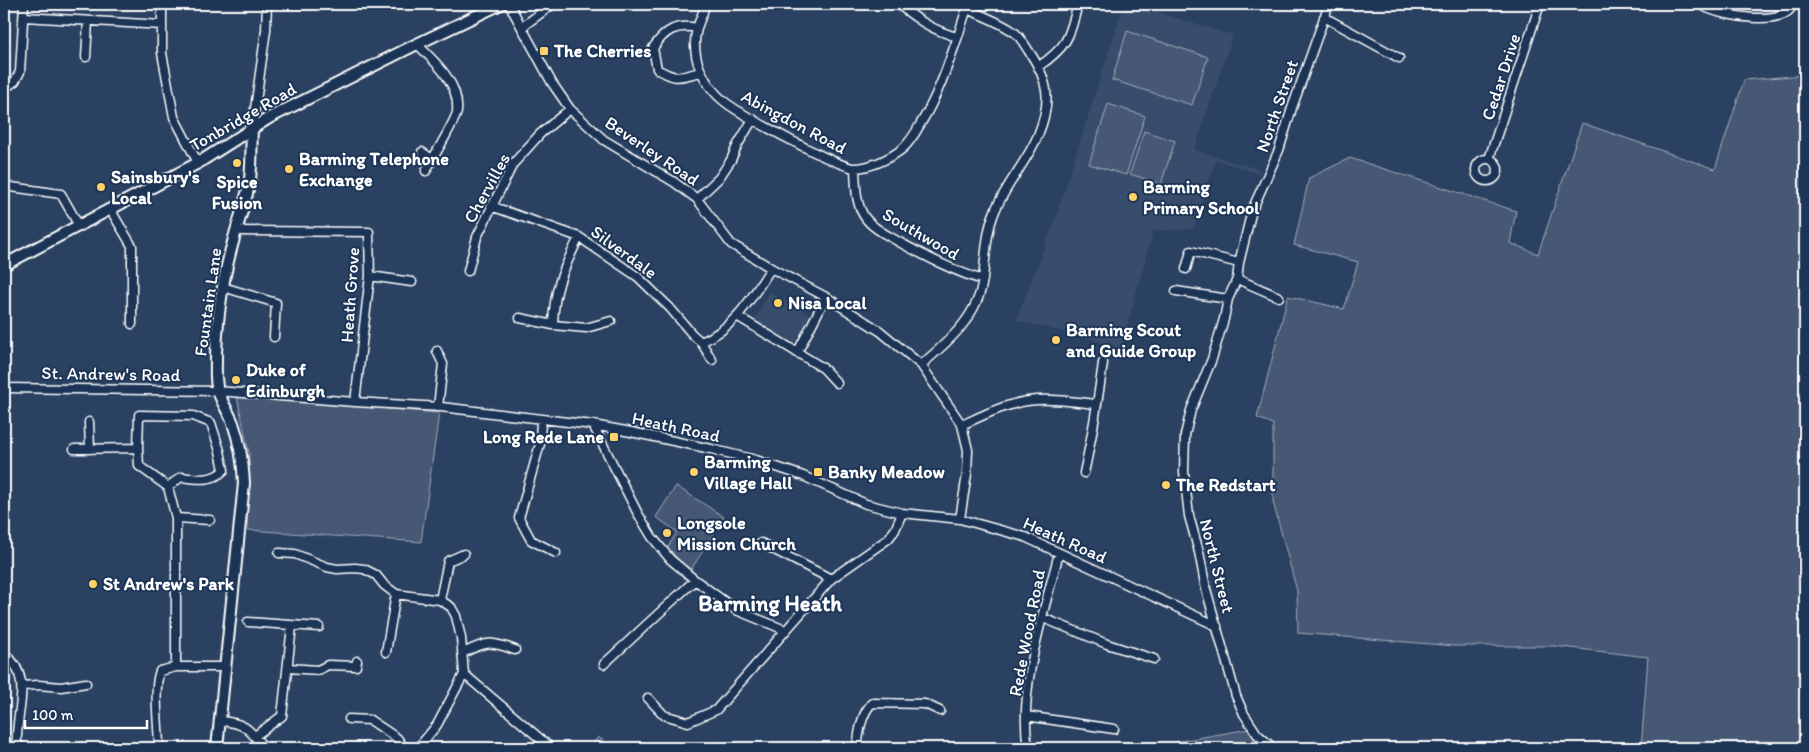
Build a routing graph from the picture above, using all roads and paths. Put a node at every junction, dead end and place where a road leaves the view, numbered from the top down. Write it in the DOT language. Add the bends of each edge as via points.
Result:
graph roads {
  1 [pos="24,4"];
  2 [pos="162,4"];
  3 [pos="267,4"];
  4 [pos="501,4"];
  5 [pos="509,4"];
  6 [pos="553,4"];
  7 [pos="705,4"];
  8 [pos="898,4"];
  9 [pos="1078,4"];
  10 [pos="1329,4"];
  11 [pos="1540,4"];
  12 [pos="1704,4"];
  13 [pos="1793,4"];
  14 [pos="968,6"];
  15 [pos="1324,17"];
  16 [pos="24,18"];
  17 [pos="88,21"];
  18 [pos="162,26"];
  19 [pos="522,27"];
  20 [pos="697,28"];
  21 [pos="957,37"];
  22 [pos="417,44"];
  23 [pos="86,57"];
  24 [pos="1399,58"];
  25 [pos="1038,67"];
  26 [pos="701,72"];
  27 [pos="4,89"];
  28 [pos="570,109"];
  29 [pos="753,119"];
  30 [pos="252,130"];
  31 [pos="422,152"];
  32 [pos="432,159"];
  33 [pos="1489,159"];
  34 [pos="198,163"];
  35 [pos="855,169"];
  36 [pos="426,171"];
  37 [pos="4,186"];
  38 [pos="697,199"];
  39 [pos="491,206"];
  40 [pos="110,209"];
  41 [pos="79,226"];
  42 [pos="237,231"];
  43 [pos="579,237"];
  44 [pos="1239,263"];
  45 [pos="4,265"];
  46 [pos="771,268"];
  47 [pos="1186,269"];
  48 [pos="468,271"];
  49 [pos="370,276"];
  50 [pos="1237,279"];
  51 [pos="983,280"];
  52 [pos="412,282"];
  53 [pos="223,287"];
  54 [pos="1176,291"];
  55 [pos="826,297"];
  56 [pos="1279,297"];
  57 [pos="1228,298"];
  58 [pos="737,316"];
  59 [pos="520,318"];
  60 [pos="611,321"];
  61 [pos="132,324"];
  62 [pos="553,325"];
  63 [pos="274,338"];
  64 [pos="701,342"];
  65 [pos="437,351"];
  66 [pos="797,353"];
  67 [pos="712,360"];
  68 [pos="1103,360"];
  69 [pos="921,365"];
  70 [pos="837,383"];
  71 [pos="4,388"];
  72 [pos="217,390"];
  73 [pos="356,402"];
  74 [pos="1096,404"];
  75 [pos="438,407"];
  76 [pos="541,420"];
  77 [pos="89,422"];
  78 [pos="593,425"];
  79 [pos="962,425"];
  80 [pos="138,448"];
  81 [pos="74,449"];
  82 [pos="90,449"];
  83 [pos="1084,473"];
  84 [pos="168,487"];
  85 [pos="902,514"];
  86 [pos="176,518"];
  87 [pos="960,519"];
  88 [pos="210,520"];
  89 [pos="761,543"];
  90 [pos="279,552"];
  91 [pos="556,553"];
  92 [pos="1059,553"];
  93 [pos="464,554"];
  94 [pos="831,579"];
  95 [pos="695,580"];
  96 [pos="396,594"];
  97 [pos="440,600"];
  98 [pos="1043,618"];
  99 [pos="248,622"];
  100 [pos="292,626"];
  101 [pos="1217,626"];
  102 [pos="319,627"];
  103 [pos="785,630"];
  104 [pos="515,650"];
  105 [pos="386,652"];
  106 [pos="4,653"];
  107 [pos="462,653"];
  108 [pos="1154,659"];
  109 [pos="357,661"];
  110 [pos="604,664"];
  111 [pos="176,667"];
  112 [pos="226,667"];
  113 [pos="288,668"];
  114 [pos="464,674"];
  115 [pos="86,683"];
  116 [pos="22,686"];
  117 [pos="648,698"];
  118 [pos="940,711"];
  119 [pos="1026,716"];
  120 [pos="349,720"];
  121 [pos="220,721"];
  122 [pos="1114,728"];
  123 [pos="255,736"];
  124 [pos="20,746"];
  125 [pos="4,747"];
  126 [pos="160,748"];
  127 [pos="217,748"];
  128 [pos="264,748"];
  129 [pos="404,748"];
  130 [pos="418,748"];
  131 [pos="552,748"];
  132 [pos="857,748"];
  133 [pos="1028,748"];
  134 [pos="1273,748"];
  1 -- 16 [label="street"];
  2 -- 18 [label="street"];
  3 -- 30 [label="street"];
  4 -- 22 [label="main road, Tonbridge Road"];
  5 -- 19 [label="street, Beverley Road"];
  6 -- 19 [label="street"];
  7 -- 20 [label="street, Abingdon Road"];
  8 -- 21 [label="street" via="922,23"];
  9 -- 25 [label="street" via="1065,45"];
  10 -- 15 [label="street, North Street"];
  11 -- 33 [label="street, Cedar Drive"];
  12 -- 13 [label="street" via="1722,14 1757,18 1787,12"];
  14 -- 21 [label="street, Abingdon Road"];
  14 -- 25 [label="street" via="1016,33"];
  15 -- 24 [label="street"];
  15 -- 44 [label="street, North Street" via="1279,150 1252,210"];
  16 -- 17 [label="street"];
  16 -- 27 [label="street" via="20,72 15,81"];
  17 -- 18 [label="street"];
  17 -- 23 [label="street"];
  18 -- 34 [label="street" via="162,53 174,117"];
  19 -- 28 [label="street, Beverley Road"];
  20 -- 26 [label="street, Abingdon Road" via="695,44"];
  20 -- 26 [label="street" via="685,26 668,30 653,48 657,69 667,74 676,78"];
  21 -- 35 [label="street, Abingdon Road" via="930,108 915,134 902,149 883,161"];
  22 -- 30 [label="main road, Tonbridge Road" via="269,118"];
  22 -- 32 [label="street" via="446,74 456,94 457,113"];
  25 -- 51 [label="street" via="1047,89 1046,109 1038,136 995,211 986,246"];
  26 -- 29 [label="street, Abingdon Road" via="726,103"];
  28 -- 38 [label="street, Beverley Road" via="604,140"];
  28 -- 39 [label="street, Chervilles" via="540,134 513,164"];
  29 -- 35 [label="street, Abingdon Road" via="823,157"];
  29 -- 38 [label="street" via="719,178"];
  30 -- 34 [label="main road, Tonbridge Road"];
  30 -- 42 [label="main road, Fountain Lane" via="250,180"];
  31 -- 32 [label="street"];
  32 -- 36 [label="street"];
  34 -- 40 [label="main road, Tonbridge Road"];
  35 -- 51 [label="street, Southwood" via="858,203 867,220 934,261 960,274"];
  37 -- 41 [label="street" via="61,194"];
  38 -- 46 [label="street, Beverley Road" via="731,244"];
  39 -- 43 [label="street, Silverdale"];
  39 -- 48 [label="street, Chervilles" via="477,237"];
  40 -- 41 [label="main road, Tonbridge Road"];
  40 -- 61 [label="street" via="132,246"];
  41 -- 45 [label="main road, Tonbridge Road"];
  42 -- 49 [label="street, Heath Grove" via="370,232"];
  42 -- 53 [label="main road, Fountain Lane"];
  43 -- 62 [label="street" via="559,279"];
  43 -- 64 [label="street, Silverdale" via="638,276"];
  44 -- 47 [label="street" via="1191,251"];
  44 -- 50 [label="street, North Street"];
  46 -- 55 [label="street, Beverley Road"];
  46 -- 58 [label="street"];
  49 -- 52 [label="street"];
  49 -- 73 [label="street, Heath Grove"];
  50 -- 56 [label="street"];
  50 -- 57 [label="street, North Street"];
  51 -- 69 [label="street" via="974,309 952,338"];
  53 -- 63 [label="street" via="276,303"];
  53 -- 72 [label="main road, Fountain Lane" via="217,337"];
  54 -- 57 [label="street"];
  55 -- 66 [label="street"];
  55 -- 69 [label="street, Beverley Road" via="880,331"];
  57 -- 101 [label="street, North Street" via="1219,338 1187,421 1184,450 1189,516"];
  58 -- 64 [label="street"];
  58 -- 66 [label="street"];
  59 -- 62 [label="street"];
  60 -- 62 [label="street" via="586,328"];
  64 -- 67 [label="street, Silverdale"];
  65 -- 75 [label="street" via="443,364"];
  66 -- 70 [label="street" via="823,368"];
  68 -- 74 [label="street"];
  69 -- 79 [label="street, Beverley Road"];
  71 -- 72 [label="street, St. Andrew's Road"];
  72 -- 73 [label="street, Heath Road"];
  72 -- 112 [label="main road" via="238,438 244,483"];
  73 -- 75 [label="street, Heath Road"];
  74 -- 79 [label="street" via="1037,400 1016,403"];
  74 -- 83 [label="street"];
  75 -- 76 [label="street, Heath Road"];
  76 -- 78 [label="street, Heath Road"];
  76 -- 91 [label="street" via="540,444 519,518 531,540"];
  77 -- 82 [label="street"];
  78 -- 85 [label="street, Heath Road" via="756,460 803,476 866,504"];
  78 -- 95 [label="street" via="652,537 670,559"];
  79 -- 87 [label="street, Beverley Road" via="968,450"];
  80 -- 82 [label="street"];
  80 -- 84 [label="street" via="139,466"];
  80 -- 84 [label="street" via="139,415 193,416 211,423 224,470 214,477 181,477"];
  81 -- 82 [label="street"];
  84 -- 86 [label="street"];
  85 -- 87 [label="street, Heath Road"];
  85 -- 94 [label="street" via="888,539"];
  86 -- 88 [label="street"];
  86 -- 111 [label="street"];
  87 -- 92 [label="street, Heath Road" via="1025,537"];
  89 -- 94 [label="street"];
  90 -- 96 [label="street" via="295,554 337,569 364,569 376,575"];
  92 -- 98 [label="street, Rede Wood Road"];
  92 -- 101 [label="street, Heath Road"];
  93 -- 97 [label="street" via="448,561"];
  94 -- 103 [label="street"];
  95 -- 103 [label="street" via="736,610"];
  95 -- 110 [label="street"];
  96 -- 97 [label="street"];
  96 -- 105 [label="street"];
  97 -- 107 [label="street" via="451,607 456,616"];
  98 -- 108 [label="street"];
  98 -- 119 [label="street, Rede Wood Road" via="1032,664"];
  99 -- 100 [label="street"];
  100 -- 102 [label="street"];
  100 -- 113 [label="street"];
  101 -- 134 [label="street, North Street" via="1244,714 1257,734"];
  103 -- 117 [label="street" via="716,710 688,722 664,715"];
  104 -- 107 [label="street" via="492,642 479,644"];
  106 -- 116 [label="street" via="18,669"];
  107 -- 114 [label="street"];
  109 -- 113 [label="street" via="356,666 328,665 318,670"];
  111 -- 112 [label="street"];
  111 -- 126 [label="street" via="160,671 158,675"];
  112 -- 121 [label="main road"];
  113 -- 123 [label="street" via="282,716"];
  114 -- 130 [label="street" via="437,725"];
  114 -- 131 [label="street"];
  115 -- 116 [label="street" via="61,687"];
  116 -- 124 [label="street" via="16,731"];
  118 -- 132 [label="street" via="925,704 872,703 866,709"];
  119 -- 122 [label="street"];
  119 -- 133 [label="street, Rede Wood Road"];
  120 -- 129 [label="street" via="370,720 397,738"];
  121 -- 123 [label="street" via="240,724"];
  121 -- 127 [label="main road"];
  123 -- 128 [label="street"];
  124 -- 125 [label="street"];
}
